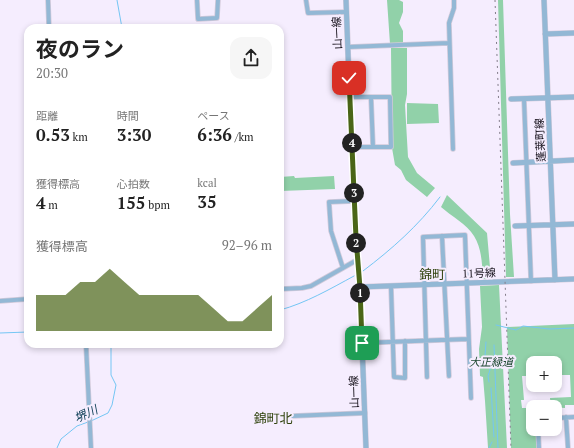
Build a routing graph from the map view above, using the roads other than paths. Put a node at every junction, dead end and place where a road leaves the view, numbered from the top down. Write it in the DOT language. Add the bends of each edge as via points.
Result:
graph roads {
  1 [pos="48,0"];
  2 [pos="197,0"];
  3 [pos="218,0"];
  4 [pos="306,0"];
  5 [pos="346,0"];
  6 [pos="454,0"];
  7 [pos="544,0"];
  8 [pos="346,12"];
  9 [pos="49,24"];
  10 [pos="574,33"];
  11 [pos="545,34"];
  12 [pos="449,44"];
  13 [pos="348,47"];
  14 [pos="350,97"];
  15 [pos="371,97"];
  16 [pos="574,97"];
  17 [pos="548,98"];
  18 [pos="511,99"];
  19 [pos="524,99"];
  20 [pos="352,146"];
  21 [pos="373,147"];
  22 [pos="453,149"];
  23 [pos="574,160"];
  24 [pos="551,161"];
  25 [pos="526,162"];
  26 [pos="513,163"];
  27 [pos="354,201"];
  28 [pos="574,224"];
  29 [pos="553,225"];
  30 [pos="515,226"];
  31 [pos="529,226"];
  32 [pos="442,236"];
  33 [pos="357,260"];
  34 [pos="343,268"];
  35 [pos="574,279"];
  36 [pos="556,280"];
  37 [pos="531,281"];
  38 [pos="445,284"];
  39 [pos="467,284"];
  40 [pos="425,285"];
  41 [pos="391,286"];
  42 [pos="360,288"];
  43 [pos="284,289"];
  44 [pos="24,299"];
  45 [pos="0,301"];
  46 [pos="468,338"];
  47 [pos="426,340"];
  48 [pos="447,340"];
  49 [pos="405,341"];
  50 [pos="393,342"];
  51 [pos="362,343"];
  52 [pos="86,348"];
  53 [pos="449,376"];
  54 [pos="427,377"];
  55 [pos="471,398"];
  56 [pos="365,412"];
  57 [pos="292,416"];
  58 [pos="562,417"];
  59 [pos="566,417"];
  60 [pos="574,417"];
  61 [pos="538,436"];
  62 [pos="91,448"];
  63 [pos="366,448"];
  64 [pos="539,448"];
  65 [pos="568,448"];
  1 -- 9 [label="street"];
  2 -- 3 [label="street" via="198,19 218,18"];
  4 -- 8 [label="street" via="308,13"];
  5 -- 8 [label="street, 山一線"];
  6 -- 12 [label="street" via="449,23"];
  7 -- 11 [label="street, 蓬莱町線"];
  8 -- 13 [label="street, 山一線"];
  10 -- 11 [label="street"];
  11 -- 17 [label="street, 蓬莱町線"];
  12 -- 13 [label="street"];
  12 -- 22 [label="street"];
  13 -- 14 [label="street, 山一線"];
  14 -- 15 [label="street"];
  14 -- 20 [label="street, 山一線"];
  15 -- 21 [label="street"];
  15 -- 21 [label="street" via="390,97 391,147"];
  16 -- 17 [label="street"];
  17 -- 19 [label="street"];
  17 -- 24 [label="street, 蓬莱町線"];
  18 -- 19 [label="street"];
  19 -- 25 [label="street"];
  20 -- 21 [label="street"];
  20 -- 27 [label="street, 山一線"];
  23 -- 24 [label="street"];
  24 -- 25 [label="street"];
  24 -- 29 [label="street, 蓬莱町線"];
  25 -- 26 [label="street"];
  25 -- 31 [label="street"];
  27 -- 33 [label="street, 山一線"];
  27 -- 34 [label="street" via="329,202 331,231"];
  28 -- 29 [label="street"];
  29 -- 31 [label="street"];
  29 -- 36 [label="street, 蓬莱町線"];
  30 -- 31 [label="street"];
  31 -- 37 [label="street"];
  32 -- 38 [label="street"];
  32 -- 39 [label="street" via="465,235"];
  32 -- 40 [label="street" via="423,237"];
  33 -- 34 [label="street"];
  33 -- 42 [label="street, 山一線"];
  34 -- 43 [label="street" via="311,286"];
  35 -- 36 [label="street, 11号線"];
  36 -- 37 [label="street, 11号線"];
  37 -- 39 [label="street, 11号線"];
  38 -- 39 [label="street, 11号線"];
  38 -- 40 [label="street, 11号線"];
  38 -- 48 [label="street"];
  39 -- 46 [label="street"];
  40 -- 41 [label="street, 11号線"];
  40 -- 47 [label="street"];
  41 -- 42 [label="street, 11号線"];
  41 -- 50 [label="street"];
  42 -- 51 [label="street, 山一線"];
  44 -- 45 [label="street"];
  46 -- 48 [label="street"];
  46 -- 55 [label="street"];
  47 -- 48 [label="street"];
  47 -- 49 [label="street"];
  47 -- 54 [label="street"];
  48 -- 53 [label="street"];
  49 -- 50 [label="street"];
  49 -- 50 [label="street" via="405,378 394,377"];
  50 -- 51 [label="street"];
  51 -- 56 [label="street, 山一線"];
  52 -- 62 [label="street"];
  56 -- 57 [label="street"];
  56 -- 63 [label="street, 山一線"];
  58 -- 59 [label="street"];
  59 -- 60 [label="street"];
  59 -- 65 [label="street"];
  61 -- 64 [label="street"];
}
